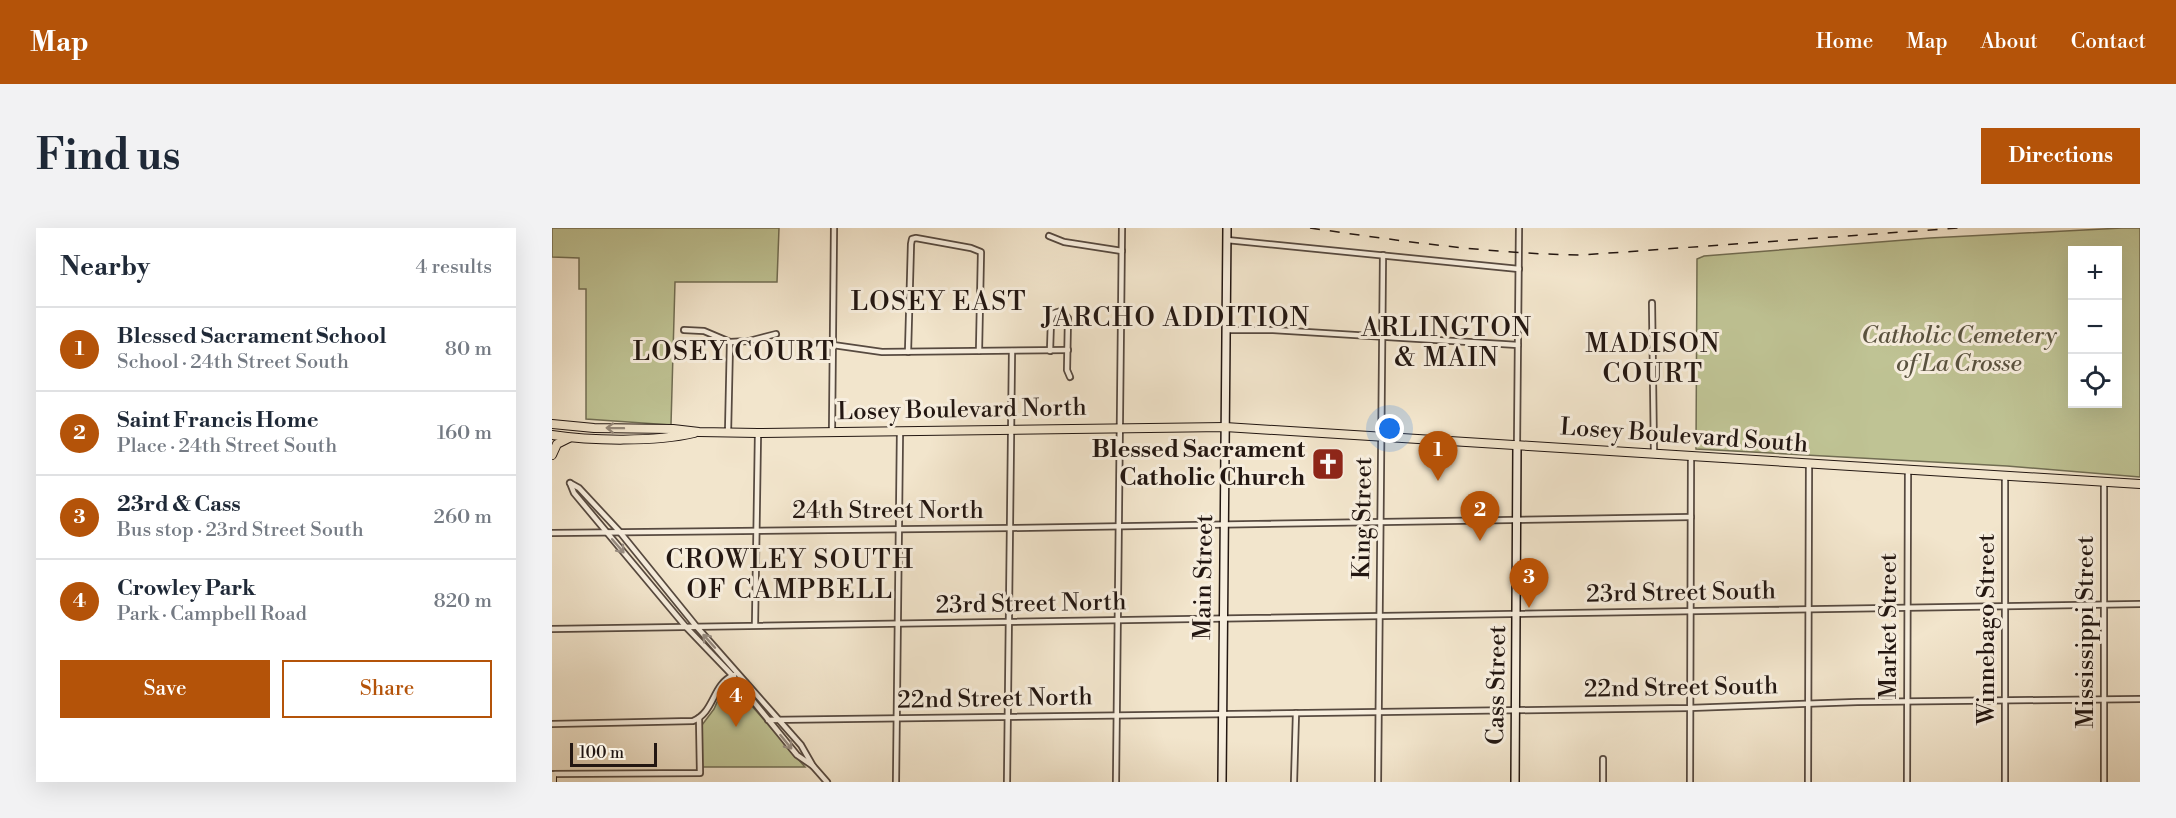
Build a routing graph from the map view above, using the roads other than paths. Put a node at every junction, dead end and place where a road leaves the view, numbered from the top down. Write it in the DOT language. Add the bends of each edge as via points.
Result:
graph roads {
  1 [pos="834,228"];
  2 [pos="1122,228"];
  3 [pos="1227,228"];
  4 [pos="1518,228"];
  5 [pos="1048,236"];
  6 [pos="1227,240"];
  7 [pos="1122,251"];
  8 [pos="1383,255"];
  9 [pos="1519,269"];
  10 [pos="1652,303"];
  11 [pos="684,330"];
  12 [pos="1227,330"];
  13 [pos="776,334"];
  14 [pos="1382,336"];
  15 [pos="729,342"];
  16 [pos="833,345"];
  17 [pos="1518,345"];
  18 [pos="1068,350"];
  19 [pos="979,351"];
  20 [pos="1012,351"];
  21 [pos="1050,351"];
  22 [pos="908,352"];
  23 [pos="1070,377"];
  24 [pos="552,424"];
  25 [pos="1225,427"];
  26 [pos="1120,428"];
  27 [pos="1011,429"];
  28 [pos="900,430"];
  29 [pos="832,431"];
  30 [pos="699,432"];
  31 [pos="728,433"];
  32 [pos="758,433"];
  33 [pos="552,435"];
  34 [pos="1382,436"];
  35 [pos="573,437"];
  36 [pos="1517,445"];
  37 [pos="1654,454"];
  38 [pos="552,455"];
  39 [pos="1691,457"];
  40 [pos="1809,464"];
  41 [pos="1908,471"];
  42 [pos="2005,476"];
  43 [pos="2104,482"];
  44 [pos="2140,484"];
  45 [pos="1691,517"];
  46 [pos="1517,520"];
  47 [pos="1380,522"];
  48 [pos="1224,524"];
  49 [pos="1119,526"];
  50 [pos="1010,528"];
  51 [pos="899,529"];
  52 [pos="756,530"];
  53 [pos="605,531"];
  54 [pos="619,531"];
  55 [pos="552,533"];
  56 [pos="2104,604"];
  57 [pos="2140,604"];
  58 [pos="2005,606"];
  59 [pos="1907,607"];
  60 [pos="1808,609"];
  61 [pos="1690,611"];
  62 [pos="1517,614"];
  63 [pos="1379,616"];
  64 [pos="1223,619"];
  65 [pos="1117,620"];
  66 [pos="1009,623"];
  67 [pos="755,625"];
  68 [pos="898,625"];
  69 [pos="696,626"];
  70 [pos="686,627"];
  71 [pos="552,629"];
  72 [pos="739,674"];
  73 [pos="732,675"];
  74 [pos="2140,699"];
  75 [pos="2104,700"];
  76 [pos="2005,701"];
  77 [pos="1907,702"];
  78 [pos="1808,703"];
  79 [pos="1689,708"];
  80 [pos="1516,709"];
  81 [pos="1378,711"];
  82 [pos="1296,713"];
  83 [pos="1222,714"];
  84 [pos="1116,716"];
  85 [pos="1008,717"];
  86 [pos="699,718"];
  87 [pos="897,718"];
  88 [pos="768,720"];
  89 [pos="778,720"];
  90 [pos="552,723"];
  91 [pos="1603,759"];
  92 [pos="813,766"];
  93 [pos="552,775"];
  94 [pos="552,782"];
  95 [pos="827,782"];
  96 [pos="896,782"];
  97 [pos="1007,782"];
  98 [pos="1116,782"];
  99 [pos="1222,782"];
  100 [pos="1294,782"];
  101 [pos="1378,782"];
  102 [pos="1515,782"];
  103 [pos="1603,782"];
  104 [pos="1690,782"];
  105 [pos="1808,782"];
  106 [pos="1907,782"];
  107 [pos="2005,782"];
  108 [pos="2104,782"];
  1 -- 16 [label="street"];
  2 -- 7 [label="street"];
  3 -- 6 [label="street, Main Street"];
  4 -- 9 [label="street, Cass Street"];
  5 -- 7 [label="street"];
  6 -- 8 [label="street"];
  6 -- 12 [label="street, Main Street"];
  7 -- 26 [label="street"];
  8 -- 9 [label="street"];
  8 -- 14 [label="street, King Street"];
  9 -- 17 [label="street, Cass Street"];
  10 -- 37 [label="street"];
  11 -- 15 [label="street" via="704,332"];
  12 -- 14 [label="street"];
  12 -- 25 [label="street, Main Street"];
  13 -- 15 [label="street"];
  14 -- 17 [label="street"];
  14 -- 34 [label="street, King Street"];
  15 -- 31 [label="street"];
  16 -- 22 [label="street" via="872,352"];
  16 -- 29 [label="street"];
  17 -- 36 [label="street, Cass Street"];
  18 -- 21 [label="street"];
  18 -- 21 [label="street" via="1068,318 1061,311 1054,313 1051,320"];
  18 -- 23 [label="street"];
  19 -- 20 [label="street"];
  19 -- 22 [label="street"];
  19 -- 22 [label="street" via="981,252 916,238 912,239"];
  20 -- 21 [label="street"];
  20 -- 27 [label="street"];
  30 -- 24 [label="main road, Losey Boulevard North, one-way"];
  25 -- 26 [label="main road, Losey Boulevard North"];
  25 -- 34 [label="main road, Losey Boulevard South"];
  25 -- 48 [label="street, Main Street"];
  26 -- 27 [label="main road, Losey Boulevard North"];
  26 -- 49 [label="street"];
  27 -- 28 [label="main road, Losey Boulevard North"];
  27 -- 50 [label="street"];
  28 -- 29 [label="main road, Losey Boulevard North"];
  28 -- 51 [label="street"];
  29 -- 32 [label="main road, Losey Boulevard North"];
  30 -- 31 [label="main road, Losey Boulevard North"];
  30 -- 35 [label="main road, Losey Boulevard North" via="677,437"];
  31 -- 32 [label="main road, Losey Boulevard North"];
  32 -- 52 [label="street"];
  33 -- 35 [label="main road, Losey Boulevard North"];
  34 -- 36 [label="main road, Losey Boulevard South"];
  34 -- 47 [label="street, King Street"];
  35 -- 38 [label="main road" via="560,442"];
  36 -- 37 [label="main road, Losey Boulevard South"];
  36 -- 46 [label="street, Cass Street"];
  37 -- 39 [label="main road, Losey Boulevard South"];
  39 -- 40 [label="main road, Losey Boulevard South"];
  39 -- 45 [label="street"];
  40 -- 41 [label="main road, Losey Boulevard South"];
  40 -- 60 [label="street"];
  41 -- 42 [label="main road, Losey Boulevard South"];
  41 -- 59 [label="street, Market Street"];
  42 -- 43 [label="main road, Losey Boulevard South"];
  42 -- 58 [label="street, Winnebago Street"];
  43 -- 44 [label="main road, Losey Boulevard South"];
  43 -- 56 [label="street, Mississippi Street"];
  45 -- 46 [label="street, 24th Street North"];
  45 -- 61 [label="street"];
  46 -- 47 [label="street, 24th Street North"];
  46 -- 62 [label="street, Cass Street"];
  47 -- 48 [label="street, 24th Street North"];
  47 -- 63 [label="street, King Street"];
  48 -- 49 [label="street, 24th Street North"];
  48 -- 64 [label="street, Main Street"];
  49 -- 50 [label="street, 24th Street North"];
  49 -- 65 [label="street"];
  50 -- 51 [label="street, 24th Street North"];
  50 -- 66 [label="street"];
  51 -- 52 [label="street, 24th Street North"];
  51 -- 68 [label="street"];
  52 -- 54 [label="street, 24th Street North"];
  52 -- 67 [label="street"];
  53 -- 54 [label="street, 24th Street North"];
  53 -- 54 [label="street" via="570,483"];
  53 -- 55 [label="street, 24th Street North"];
  53 -- 70 [label="street, one-way"];
  54 -- 69 [label="street"];
  56 -- 57 [label="street, 23rd Street South"];
  56 -- 58 [label="street, 23rd Street South"];
  56 -- 75 [label="street, Mississippi Street"];
  58 -- 59 [label="street, 23rd Street South"];
  58 -- 76 [label="street, Winnebago Street"];
  59 -- 60 [label="street, 23rd Street South"];
  59 -- 77 [label="street, Market Street"];
  60 -- 61 [label="street, 23rd Street South"];
  60 -- 78 [label="street"];
  61 -- 62 [label="street, 23rd Street South"];
  61 -- 79 [label="street"];
  62 -- 63 [label="street, 23rd Street South"];
  62 -- 80 [label="street, Cass Street"];
  63 -- 64 [label="street, 23rd Street South"];
  63 -- 81 [label="street, King Street"];
  64 -- 65 [label="street, 23rd Street North"];
  64 -- 83 [label="street, Main Street"];
  65 -- 66 [label="street, 23rd Street North"];
  65 -- 84 [label="street"];
  66 -- 68 [label="street, 23rd Street North"];
  66 -- 85 [label="street"];
  67 -- 68 [label="street, 23rd Street North"];
  67 -- 69 [label="street, 23rd Street North"];
  68 -- 87 [label="street"];
  69 -- 70 [label="street, 23rd Street North"];
  72 -- 69 [label="street, one-way"];
  70 -- 71 [label="street, 23rd Street North"];
  70 -- 73 [label="street"];
  72 -- 73 [label="street"];
  72 -- 89 [label="street"];
  73 -- 86 [label="street" via="721,683 708,710"];
  73 -- 88 [label="street"];
  74 -- 75 [label="street, 22nd Street South"];
  75 -- 76 [label="street, 22nd Street South"];
  75 -- 108 [label="street, Mississippi Street"];
  76 -- 77 [label="street, 22nd Street South"];
  76 -- 107 [label="street, Winnebago Street"];
  77 -- 78 [label="street, 22nd Street South"];
  77 -- 106 [label="street, Market Street"];
  78 -- 79 [label="street, 22nd Street South"];
  78 -- 105 [label="street"];
  79 -- 80 [label="street, 22nd Street South"];
  79 -- 104 [label="street"];
  80 -- 81 [label="street, 22nd Street South"];
  80 -- 102 [label="street, Cass Street"];
  81 -- 82 [label="street, 22nd Street South"];
  81 -- 101 [label="street, King Street"];
  82 -- 83 [label="street, 22nd Street South"];
  82 -- 100 [label="street"];
  83 -- 84 [label="street, 22nd Street North"];
  83 -- 99 [label="street, Main Street"];
  84 -- 85 [label="street, 22nd Street North"];
  84 -- 98 [label="street"];
  85 -- 87 [label="street, 22nd Street North"];
  85 -- 97 [label="street"];
  86 -- 90 [label="street" via="686,722"];
  86 -- 93 [label="street" via="700,774"];
  87 -- 89 [label="street, 22nd Street North"];
  87 -- 96 [label="street"];
  88 -- 89 [label="street, 22nd Street North"];
  88 -- 92 [label="street, one-way" via="797,755"];
  89 -- 92 [label="street"];
  91 -- 103 [label="street"];
  92 -- 95 [label="street"];
  93 -- 94 [label="main road"];
}
